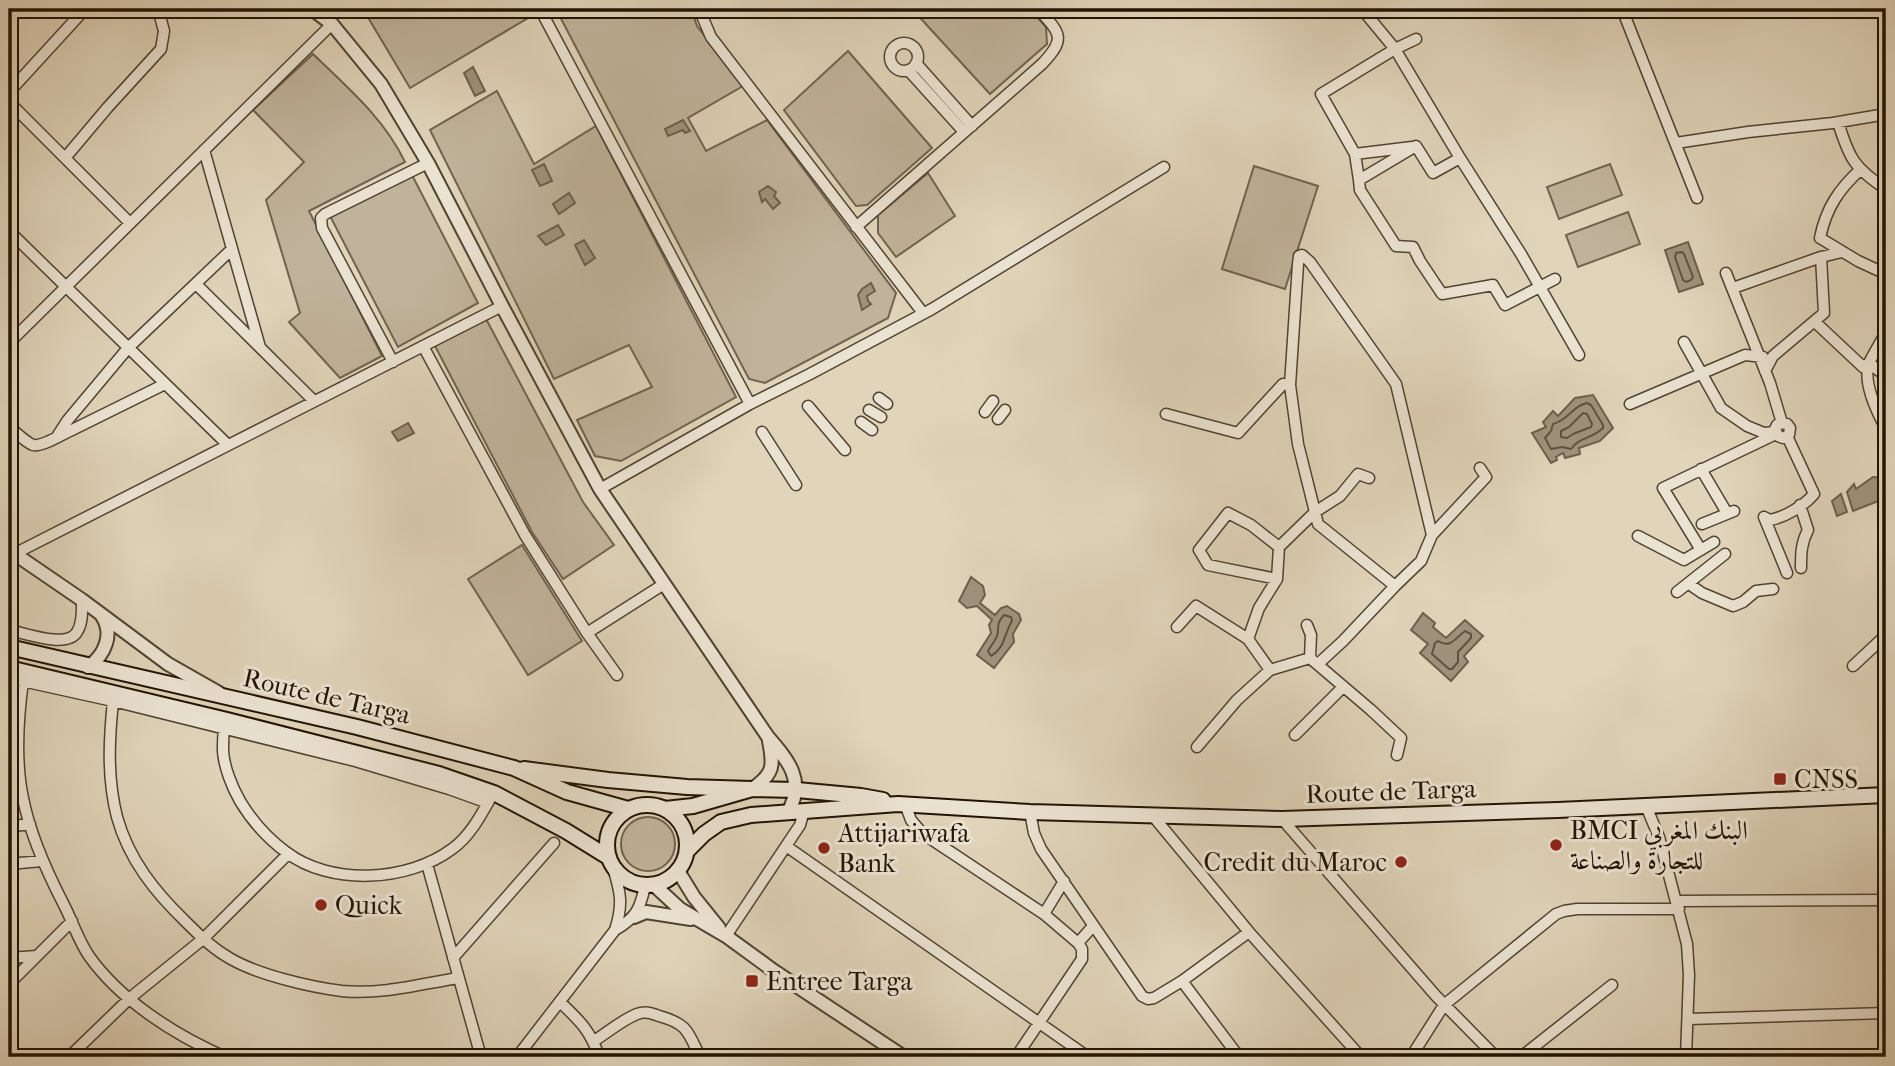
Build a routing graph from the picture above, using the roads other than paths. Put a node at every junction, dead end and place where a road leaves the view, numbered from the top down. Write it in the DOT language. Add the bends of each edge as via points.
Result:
graph roads {
  1 [pos="85,9"];
  2 [pos="158,9"];
  3 [pos="312,9"];
  4 [pos="540,9"];
  5 [pos="699,9"];
  6 [pos="1038,9"];
  7 [pos="1362,9"];
  8 [pos="1622,9"];
  9 [pos="328,17"];
  10 [pos="1416,39"];
  11 [pos="1395,48"];
  12 [pos="916,63"];
  13 [pos="908,70"];
  14 [pos="9,92"];
  15 [pos="9,102"];
  16 [pos="1886,114"];
  17 [pos="1838,122"];
  18 [pos="968,129"];
  19 [pos="1676,143"];
  20 [pos="1416,146"];
  21 [pos="204,150"];
  22 [pos="1355,154"];
  23 [pos="65,158"];
  24 [pos="1460,158"];
  25 [pos="428,163"];
  26 [pos="1164,167"];
  27 [pos="1861,169"];
  28 [pos="1359,180"];
  29 [pos="1886,189"];
  30 [pos="1697,198"];
  31 [pos="130,223"];
  32 [pos="856,226"];
  33 [pos="9,231"];
  34 [pos="232,249"];
  35 [pos="1842,252"];
  36 [pos="1821,257"];
  37 [pos="1726,273"];
  38 [pos="1886,274"];
  39 [pos="1555,279"];
  40 [pos="196,284"];
  41 [pos="1539,286"];
  42 [pos="66,287"];
  43 [pos="1733,288"];
  44 [pos="502,306"];
  45 [pos="923,313"];
  46 [pos="1815,322"];
  47 [pos="1885,339"];
  48 [pos="1684,342"];
  49 [pos="9,343"];
  50 [pos="260,346"];
  51 [pos="424,346"];
  52 [pos="128,348"];
  53 [pos="1579,355"];
  54 [pos="1773,356"];
  55 [pos="1760,357"];
  56 [pos="393,362"];
  57 [pos="1869,363"];
  58 [pos="1765,371"];
  59 [pos="1701,375"];
  60 [pos="1886,376"];
  61 [pos="165,384"];
  62 [pos="1290,385"];
  63 [pos="314,401"];
  64 [pos="993,401"];
  65 [pos="750,404"];
  66 [pos="1630,404"];
  67 [pos="808,406"];
  68 [pos="869,410"];
  69 [pos="1005,410"];
  70 [pos="985,412"];
  71 [pos="1166,414"];
  72 [pos="881,417"];
  73 [pos="998,419"];
  74 [pos="861,422"];
  75 [pos="1782,422"];
  76 [pos="9,427"];
  77 [pos="1886,429"];
  78 [pos="872,430"];
  79 [pos="762,432"];
  80 [pos="1775,433"];
  81 [pos="58,435"];
  82 [pos="1787,436"];
  83 [pos="228,445"];
  84 [pos="845,450"];
  85 [pos="1480,468"];
  86 [pos="1701,468"];
  87 [pos="1369,478"];
  88 [pos="796,485"];
  89 [pos="600,489"];
  90 [pos="1800,505"];
  91 [pos="1315,512"];
  92 [pos="1702,524"];
  93 [pos="1432,535"];
  94 [pos="1638,536"];
  95 [pos="1714,542"];
  96 [pos="1279,547"];
  97 [pos="1701,550"];
  98 [pos="11,552"];
  99 [pos="1725,554"];
  100 [pos="1801,568"];
  101 [pos="1787,573"];
  102 [pos="1277,579"];
  103 [pos="1689,583"];
  104 [pos="664,584"];
  105 [pos="1395,586"];
  106 [pos="1773,589"];
  107 [pos="1678,592"];
  108 [pos="82,600"];
  109 [pos="100,613"];
  110 [pos="1307,625"];
  111 [pos="1177,627"];
  112 [pos="9,630"];
  113 [pos="587,633"];
  114 [pos="1886,635"];
  115 [pos="1248,639"];
  116 [pos="9,648"];
  117 [pos="1314,661"];
  118 [pos="88,667"];
  119 [pos="1853,667"];
  120 [pos="9,668"];
  121 [pos="1270,670"];
  122 [pos="617,675"];
  123 [pos="9,678"];
  124 [pos="23,681"];
  125 [pos="1343,687"];
  126 [pos="228,698"];
  127 [pos="113,701"];
  128 [pos="15,705"];
  129 [pos="224,729"];
  130 [pos="1296,735"];
  131 [pos="768,737"];
  132 [pos="1197,747"];
  133 [pos="1397,755"];
  134 [pos="514,768"];
  135 [pos="752,789"];
  136 [pos="797,790"];
  137 [pos="1886,795"];
  138 [pos="491,798"];
  139 [pos="902,804"];
  140 [pos="1646,806"];
  141 [pos="628,809"];
  142 [pos="665,809"];
  143 [pos="804,811"];
  144 [pos="788,812"];
  145 [pos="1030,812"];
  146 [pos="1153,816"];
  147 [pos="1282,819"];
  148 [pos="9,823"];
  149 [pos="30,824"];
  150 [pos="554,844"];
  151 [pos="786,846"];
  152 [pos="687,851"];
  153 [pos="288,854"];
  154 [pos="42,861"];
  155 [pos="611,863"];
  156 [pos="9,864"];
  157 [pos="427,864"];
  158 [pos="678,871"];
  159 [pos="1064,881"];
  160 [pos="650,886"];
  161 [pos="1886,900"];
  162 [pos="1678,905"];
  163 [pos="1044,914"];
  164 [pos="634,917"];
  165 [pos="696,919"];
  166 [pos="72,921"];
  167 [pos="1093,926"];
  168 [pos="615,930"];
  169 [pos="1249,932"];
  170 [pos="726,936"];
  171 [pos="203,939"];
  172 [pos="1078,943"];
  173 [pos="37,956"];
  174 [pos="9,958"];
  175 [pos="453,958"];
  176 [pos="458,978"];
  177 [pos="1182,981"];
  178 [pos="9,984"];
  179 [pos="1612,985"];
  180 [pos="130,998"];
  181 [pos="560,1002"];
  182 [pos="1444,1005"];
  183 [pos="1886,1013"];
  184 [pos="1689,1019"];
  185 [pos="1039,1024"];
  186 [pos="594,1041"];
  187 [pos="69,1057"];
  188 [pos="225,1057"];
  189 [pos="481,1057"];
  190 [pos="501,1057"];
  191 [pos="517,1057"];
  192 [pos="599,1057"];
  193 [pos="700,1057"];
  194 [pos="904,1057"];
  195 [pos="1016,1057"];
  196 [pos="1088,1057"];
  197 [pos="1239,1057"];
  198 [pos="1361,1057"];
  199 [pos="1410,1057"];
  200 [pos="1496,1057"];
  201 [pos="1521,1057"];
  202 [pos="1686,1057"];
  1 -- 14 [label="street"];
  2 -- 23 [label="street" via="164,31 161,50"];
  3 -- 9 [label="street"];
  4 -- 65 [label="street"];
  5 -- 32 [label="street" via="711,37"];
  6 -- 18 [label="street" via="1058,35 1056,50"];
  7 -- 11 [label="street"];
  8 -- 19 [label="street"];
  9 -- 21 [label="street"];
  9 -- 25 [label="street" via="381,84"];
  10 -- 11 [label="street"];
  11 -- 22 [label="street" via="1321,94"];
  11 -- 24 [label="street"];
  12 -- 13 [label="street"];
  12 -- 13 [label="street" via="912,46 903,43 895,47 890,55 892,64"];
  12 -- 18 [label="street"];
  13 -- 18 [label="street"];
  15 -- 23 [label="street"];
  16 -- 17 [label="street"];
  17 -- 19 [label="street"];
  17 -- 27 [label="street" via="1849,155"];
  18 -- 32 [label="street"];
  19 -- 30 [label="street"];
  20 -- 22 [label="street"];
  20 -- 24 [label="street" via="1433,173"];
  20 -- 28 [label="street"];
  21 -- 31 [label="street"];
  21 -- 34 [label="street"];
  22 -- 28 [label="street"];
  23 -- 31 [label="street"];
  24 -- 41 [label="street"];
  25 -- 44 [label="street"];
  25 -- 56 [label="street" via="321,218 322,228"];
  26 -- 45 [label="street"];
  27 -- 29 [label="street"];
  27 -- 35 [label="street" via="1845,184 1824,218 1820,238"];
  28 -- 41 [label="street" via="1360,190 1396,246 1413,247 1442,294 1493,285 1505,305"];
  31 -- 42 [label="street"];
  32 -- 45 [label="street"];
  33 -- 42 [label="street"];
  34 -- 40 [label="street"];
  34 -- 50 [label="street"];
  35 -- 36 [label="street"];
  35 -- 38 [label="street"];
  36 -- 43 [label="street"];
  36 -- 46 [label="street" via="1824,313"];
  37 -- 43 [label="street"];
  39 -- 41 [label="street"];
  40 -- 50 [label="street"];
  40 -- 52 [label="street"];
  41 -- 53 [label="street"];
  42 -- 49 [label="street"];
  42 -- 52 [label="street"];
  43 -- 55 [label="street"];
  44 -- 51 [label="street"];
  44 -- 89 [label="street"];
  45 -- 65 [label="street"];
  46 -- 54 [label="street"];
  46 -- 57 [label="street" via="1863,367"];
  47 -- 57 [label="street"];
  48 -- 59 [label="street"];
  50 -- 63 [label="street"];
  51 -- 56 [label="street"];
  51 -- 113 [label="street" via="525,535"];
  52 -- 61 [label="street"];
  52 -- 81 [label="street"];
  54 -- 55 [label="street"];
  54 -- 58 [label="street"];
  55 -- 58 [label="street"];
  55 -- 59 [label="street" via="1745,355"];
  56 -- 63 [label="street"];
  57 -- 60 [label="street"];
  57 -- 77 [label="street" via="1868,382"];
  58 -- 75 [label="street"];
  59 -- 66 [label="street"];
  59 -- 80 [label="street" via="1721,408 1747,426"];
  61 -- 81 [label="street"];
  61 -- 83 [label="street"];
  62 -- 71 [label="street" via="1283,384 1238,433"];
  62 -- 91 [label="street" via="1298,444"];
  62 -- 93 [label="street" via="1302,255 1396,384"];
  63 -- 83 [label="street"];
  64 -- 70 [label="street"];
  65 -- 89 [label="street"];
  67 -- 84 [label="street"];
  68 -- 72 [label="street"];
  69 -- 73 [label="street"];
  74 -- 78 [label="street"];
  75 -- 80 [label="street"];
  75 -- 82 [label="street" via="1790,428"];
  76 -- 81 [label="street" via="33,445"];
  79 -- 88 [label="street"];
  80 -- 82 [label="street"];
  80 -- 86 [label="street"];
  82 -- 90 [label="street" via="1814,494"];
  83 -- 98 [label="street"];
  85 -- 93 [label="street" via="1486,477"];
  86 -- 92 [label="street" via="1731,512"];
  86 -- 97 [label="street" via="1663,488"];
  87 -- 91 [label="street" via="1358,474 1340,496"];
  89 -- 104 [label="street"];
  90 -- 100 [label="street" via="1808,530"];
  90 -- 101 [label="street" via="1782,518 1764,517"];
  91 -- 96 [label="street"];
  91 -- 105 [label="street" via="1318,524"];
  93 -- 105 [label="street" via="1421,561"];
  94 -- 97 [label="street" via="1684,560"];
  95 -- 97 [label="street"];
  96 -- 102 [label="street"];
  96 -- 102 [label="street" via="1228,513 1199,550 1208,565"];
  98 -- 108 [label="street"];
  99 -- 103 [label="street"];
  102 -- 115 [label="street" via="1259,608"];
  103 -- 106 [label="street" via="1733,606 1756,591"];
  103 -- 107 [label="street"];
  104 -- 113 [label="street"];
  104 -- 131 [label="street"];
  105 -- 117 [label="street" via="1343,641"];
  108 -- 109 [label="street"];
  108 -- 112 [label="street" via="79,628 69,639"];
  109 -- 118 [label="street" via="108,639 101,655"];
  109 -- 126 [label="street" via="168,664"];
  110 -- 117 [label="street"];
  111 -- 115 [label="street" via="1196,606"];
  113 -- 122 [label="street"];
  114 -- 119 [label="street"];
  115 -- 121 [label="street"];
  116 -- 118 [label="main road, Route de Targa"];
  117 -- 121 [label="street"];
  117 -- 125 [label="street"];
  118 -- 126 [label="main road, Route de Targa"];
  120 -- 138 [label="main road, Route de Targa" via="439,774"];
  121 -- 132 [label="street"];
  123 -- 124 [label="street"];
  124 -- 127 [label="street"];
  124 -- 128 [label="street"];
  125 -- 130 [label="street"];
  125 -- 133 [label="street" via="1401,738"];
  126 -- 134 [label="main road, Route de Targa"];
  127 -- 129 [label="street"];
  127 -- 171 [label="street" via="109,766 117,817 139,866 159,895"];
  128 -- 149 [label="street" via="22,797"];
  129 -- 138 [label="street"];
  129 -- 153 [label="street" via="223,753 238,796 260,830"];
  131 -- 135 [label="street" via="770,773"];
  131 -- 136 [label="street" via="788,761"];
  134 -- 135 [label="main road" via="616,781"];
  134 -- 141 [label="main road, Route de Targa" via="567,792"];
  135 -- 136 [label="main road, Route de Targa"];
  135 -- 142 [label="main road, Route de Targa" via="694,806"];
  136 -- 139 [label="main road, Route de Targa"];
  136 -- 144 [label="street"];
  137 -- 140 [label="main road, Route de Targa"];
  138 -- 155 [label="main road, Route de Targa" via="566,831"];
  138 -- 157 [label="street" via="466,836"];
  139 -- 143 [label="main road, Route de Targa"];
  139 -- 145 [label="main road, Route de Targa"];
  139 -- 163 [label="street" via="922,833"];
  140 -- 147 [label="main road, Route de Targa"];
  140 -- 162 [label="street"];
  141 -- 142 [label="main road" via="647,805"];
  141 -- 155 [label="main road" via="618,817 607,839"];
  142 -- 152 [label="main road" via="683,827"];
  143 -- 144 [label="main road, Route de Targa"];
  143 -- 151 [label="street"];
  144 -- 152 [label="main road, Route de Targa" via="721,822"];
  145 -- 146 [label="main road, Route de Targa"];
  145 -- 159 [label="street" via="1041,849"];
  146 -- 147 [label="main road, Route de Targa"];
  146 -- 169 [label="street"];
  147 -- 182 [label="street"];
  148 -- 149 [label="street"];
  149 -- 154 [label="street"];
  150 -- 175 [label="street"];
  151 -- 170 [label="street"];
  151 -- 185 [label="street"];
  152 -- 158 [label="main road"];
  153 -- 157 [label="street" via="321,870 353,875 396,874"];
  153 -- 171 [label="street"];
  154 -- 156 [label="street"];
  154 -- 166 [label="street"];
  155 -- 160 [label="main road" via="627,881"];
  155 -- 168 [label="street" via="621,904"];
  157 -- 175 [label="street"];
  158 -- 160 [label="main road"];
  158 -- 170 [label="street"];
  159 -- 163 [label="street"];
  159 -- 167 [label="street"];
  160 -- 164 [label="street"];
  160 -- 165 [label="street"];
  161 -- 162 [label="street"];
  162 -- 182 [label="street" via="1556,914"];
  162 -- 184 [label="street" via="1689,959"];
  163 -- 172 [label="street"];
  164 -- 165 [label="street" via="646,912"];
  164 -- 168 [label="street"];
  165 -- 170 [label="street"];
  166 -- 173 [label="street"];
  166 -- 180 [label="street" via="88,954"];
  167 -- 172 [label="street"];
  167 -- 177 [label="street" via="1142,996 1154,998"];
  168 -- 181 [label="street"];
  169 -- 177 [label="street"];
  169 -- 198 [label="street"];
  170 -- 194 [label="street"];
  171 -- 176 [label="street" via="244,966 344,991"];
  171 -- 180 [label="street"];
  172 -- 185 [label="street" via="1082,959"];
  173 -- 174 [label="street"];
  173 -- 178 [label="street"];
  175 -- 176 [label="street"];
  176 -- 189 [label="street"];
  177 -- 197 [label="street"];
  179 -- 201 [label="street"];
  180 -- 187 [label="street"];
  180 -- 188 [label="street" via="165,1027"];
  181 -- 186 [label="street"];
  181 -- 191 [label="street"];
  182 -- 199 [label="street"];
  182 -- 200 [label="street"];
  183 -- 184 [label="street"];
  184 -- 202 [label="street"];
  185 -- 195 [label="street"];
  185 -- 196 [label="street"];
  186 -- 192 [label="street"];
  186 -- 193 [label="street" via="647,1012 682,1025"];
  189 -- 190 [label="street"];
}
